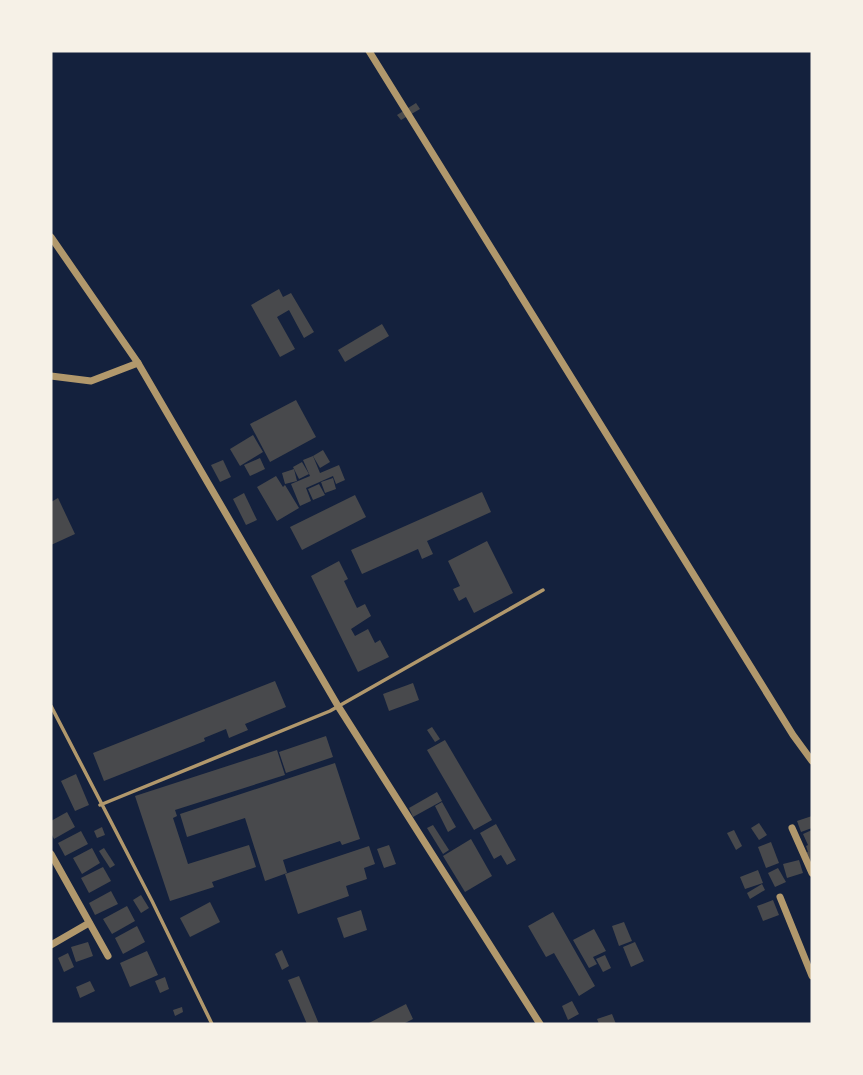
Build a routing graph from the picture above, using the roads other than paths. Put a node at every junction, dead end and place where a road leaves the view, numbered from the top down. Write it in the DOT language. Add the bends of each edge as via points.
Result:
graph roads {
  1 [pos="369,51"];
  2 [pos="51,237"];
  3 [pos="138,363"];
  4 [pos="51,376"];
  5 [pos="543,590"];
  6 [pos="51,706"];
  7 [pos="338,706"];
  8 [pos="812,761"];
  9 [pos="100,804"];
  10 [pos="792,828"];
  11 [pos="51,857"];
  12 [pos="812,873"];
  13 [pos="780,897"];
  14 [pos="89,923"];
  15 [pos="51,946"];
  16 [pos="108,956"];
  17 [pos="812,976"];
  18 [pos="212,1024"];
  19 [pos="540,1024"];
  1 -- 8 [label="street"];
  2 -- 3 [label="street"];
  3 -- 4 [label="street" via="91,381"];
  3 -- 7 [label="street"];
  5 -- 7 [label="lane"];
  6 -- 9 [label="lane"];
  7 -- 9 [label="lane"];
  7 -- 19 [label="street"];
  9 -- 18 [label="lane"];
  10 -- 12 [label="street"];
  11 -- 14 [label="street"];
  13 -- 17 [label="street"];
  14 -- 15 [label="street"];
  14 -- 16 [label="street"];
}
